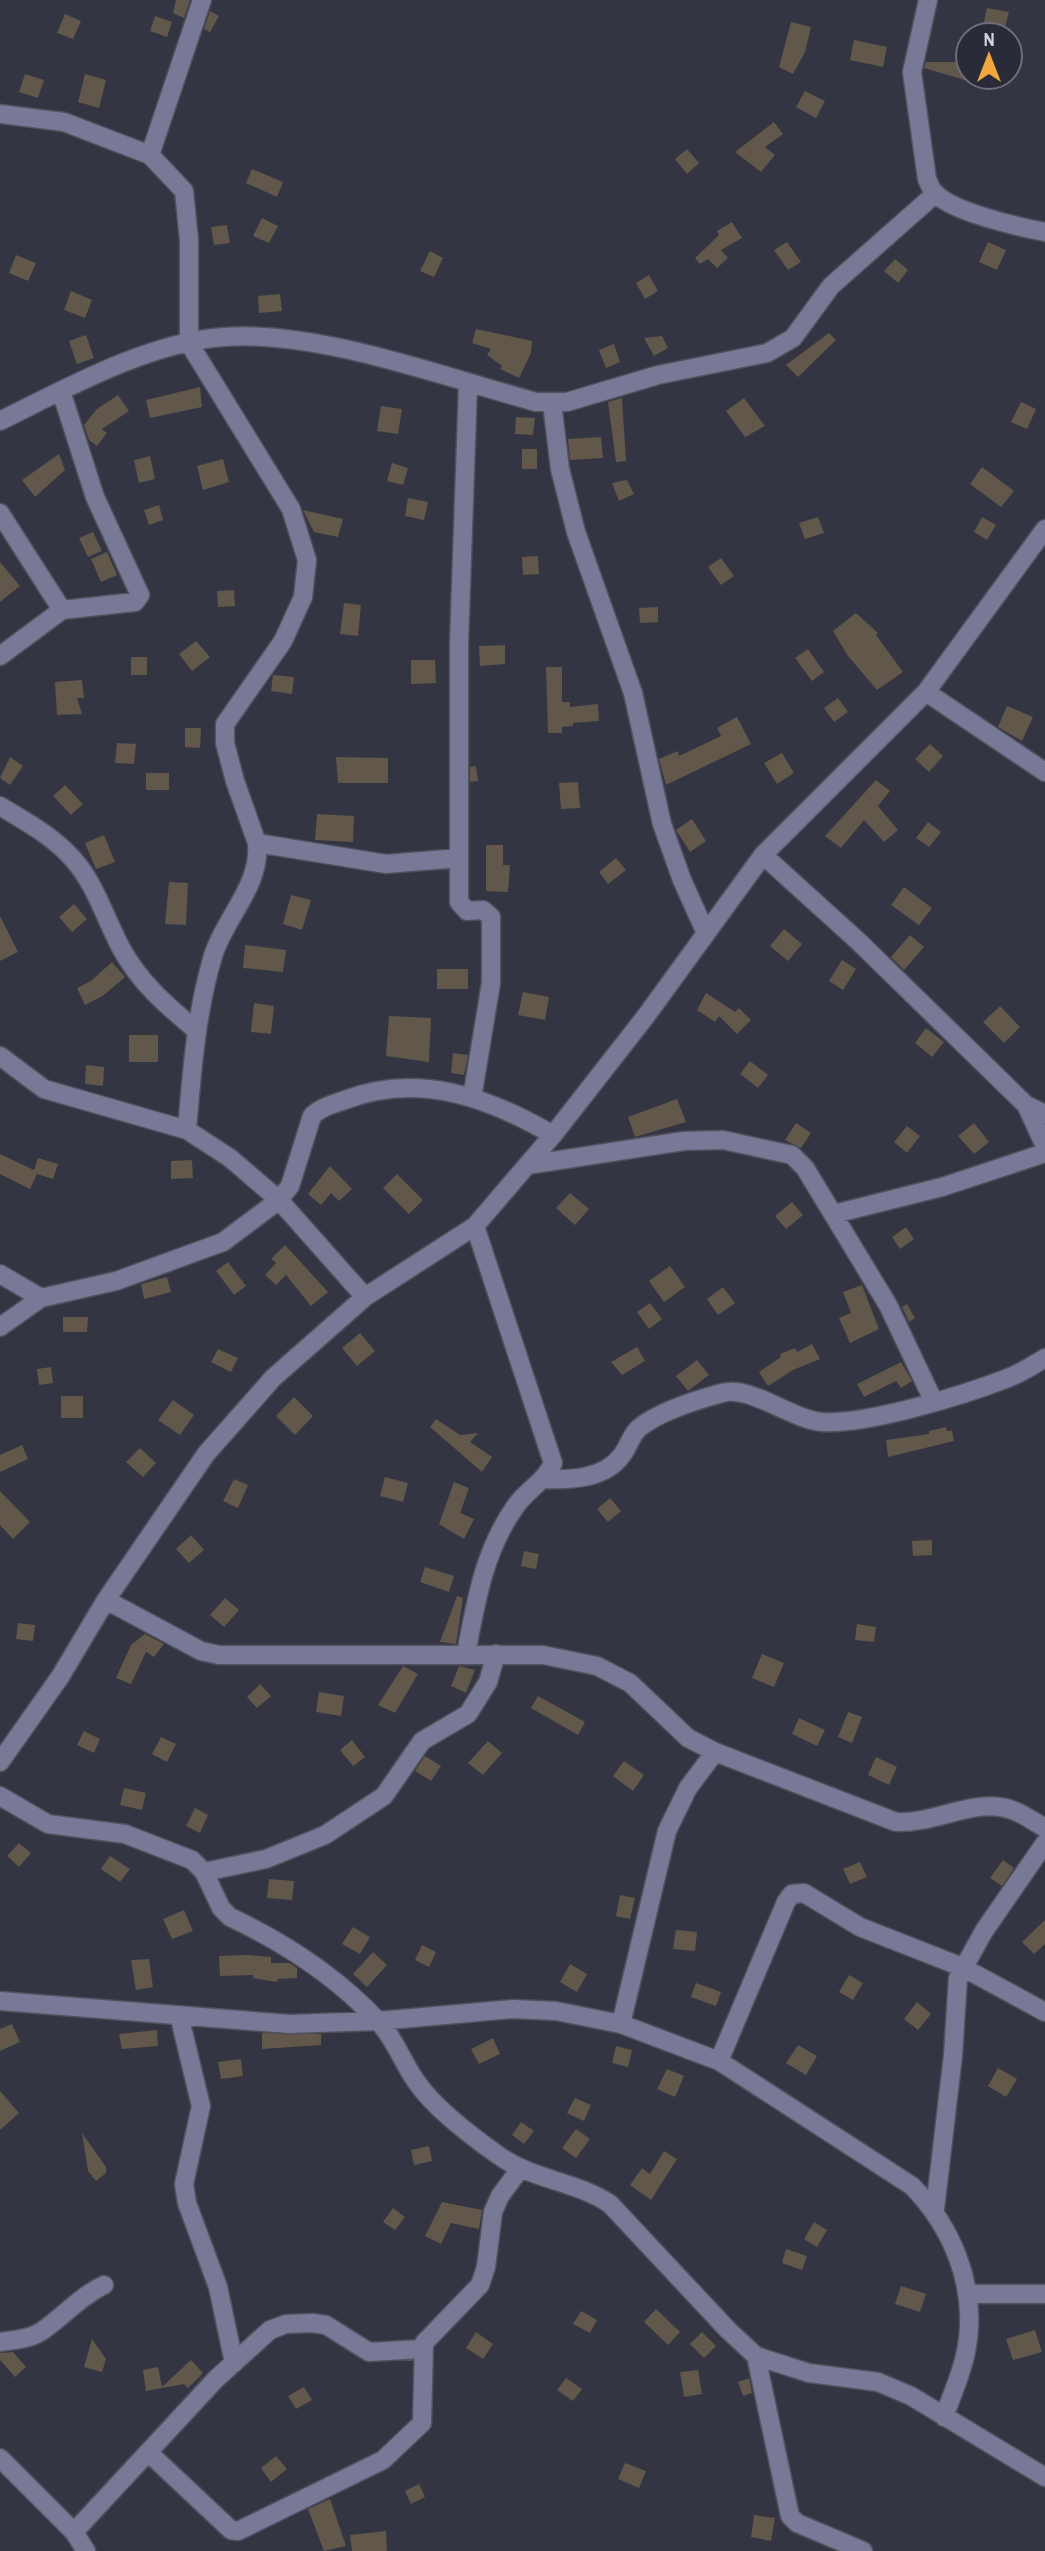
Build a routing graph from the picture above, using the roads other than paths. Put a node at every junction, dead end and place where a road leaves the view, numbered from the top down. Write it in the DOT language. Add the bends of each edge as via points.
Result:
graph roads {
  1 [pos="202,0"];
  2 [pos="928,0"];
  3 [pos="0,114"];
  4 [pos="150,155"];
  5 [pos="935,194"];
  6 [pos="1045,232"];
  7 [pos="189,343"];
  8 [pos="468,384"];
  9 [pos="61,391"];
  10 [pos="552,403"];
  11 [pos="0,421"];
  12 [pos="0,513"];
  13 [pos="1045,529"];
  14 [pos="1039,553"];
  15 [pos="62,610"];
  16 [pos="0,656"];
  17 [pos="926,692"];
  18 [pos="1045,772"];
  19 [pos="0,806"];
  20 [pos="257,843"];
  21 [pos="763,855"];
  22 [pos="459,859"];
  23 [pos="705,931"];
  24 [pos="196,1030"];
  25 [pos="0,1056"];
  26 [pos="472,1098"];
  27 [pos="1026,1105"];
  28 [pos="1045,1114"];
  29 [pos="187,1130"];
  30 [pos="553,1135"];
  31 [pos="1045,1146"];
  32 [pos="1045,1153"];
  33 [pos="527,1165"];
  34 [pos="279,1200"];
  35 [pos="834,1214"];
  36 [pos="475,1226"];
  37 [pos="0,1274"];
  38 [pos="365,1297"];
  39 [pos="41,1298"];
  40 [pos="0,1327"];
  41 [pos="1045,1358"];
  42 [pos="933,1400"];
  43 [pos="544,1479"];
  44 [pos="106,1600"];
  45 [pos="466,1654"];
  46 [pos="496,1654"];
  47 [pos="715,1752"];
  48 [pos="1,1759"];
  49 [pos="0,1796"];
  50 [pos="1045,1828"];
  51 [pos="1045,1843"];
  52 [pos="204,1872"];
  53 [pos="962,1967"];
  54 [pos="0,2001"];
  55 [pos="1045,2012"];
  56 [pos="179,2015"];
  57 [pos="378,2021"];
  58 [pos="621,2024"];
  59 [pos="719,2061"];
  60 [pos="520,2169"];
  61 [pos="935,2209"];
  62 [pos="104,2285"];
  63 [pos="969,2294"];
  64 [pos="1045,2294"];
  65 [pos="0,2342"];
  66 [pos="422,2349"];
  67 [pos="756,2356"];
  68 [pos="234,2363"];
  69 [pos="944,2417"];
  70 [pos="149,2453"];
  71 [pos="0,2458"];
  72 [pos="1045,2477"];
  73 [pos="74,2532"];
  74 [pos="86,2551"];
  75 [pos="863,2551"];
  1 -- 4 [label="street"];
  2 -- 5 [label="street" via="912,72 927,178"];
  3 -- 4 [label="street" via="64,122"];
  4 -- 7 [label="street" via="184,191"];
  5 -- 6 [label="street" via="1013,226"];
  5 -- 10 [label="street" via="831,286 793,338 767,353"];
  7 -- 8 [label="street" via="223,337 310,342"];
  7 -- 9 [label="street" via="112,366"];
  7 -- 20 [label="street" via="291,509 307,560 303,597 283,640 225,724 225,743"];
  8 -- 10 [label="street"];
  8 -- 22 [label="street" via="459,644"];
  9 -- 11 [label="street"];
  9 -- 15 [label="street" via="95,497 140,595 135,602"];
  10 -- 23 [label="street" via="560,469 576,532 633,693 662,824"];
  12 -- 15 [label="street"];
  13 -- 14 [label="street"];
  14 -- 17 [label="street"];
  15 -- 16 [label="street"];
  17 -- 18 [label="street"];
  17 -- 21 [label="street"];
  19 -- 24 [label="street" via="51,838 74,859 151,993"];
  20 -- 22 [label="street" via="386,864"];
  20 -- 24 [label="street" via="256,870 219,941"];
  21 -- 23 [label="street"];
  21 -- 27 [label="street"];
  22 -- 26 [label="street" via="459,902 463,909 483,910 491,917 491,983"];
  23 -- 30 [label="street"];
  24 -- 29 [label="street"];
  25 -- 29 [label="street" via="44,1089"];
  26 -- 30 [label="street" via="515,1112"];
  26 -- 34 [label="street" via="384,1087 318,1110 309,1125 297,1172"];
  27 -- 28 [label="street"];
  27 -- 31 [label="street"];
  29 -- 34 [label="street" via="230,1158"];
  30 -- 33 [label="street"];
  32 -- 35 [label="street" via="942,1187"];
  33 -- 35 [label="street" via="684,1141 723,1140 800,1161"];
  33 -- 36 [label="street"];
  34 -- 38 [label="street"];
  34 -- 39 [label="street" via="223,1242 184,1259"];
  35 -- 42 [label="street" via="888,1305"];
  36 -- 38 [label="street"];
  36 -- 43 [label="street" via="553,1455"];
  37 -- 39 [label="street"];
  38 -- 44 [label="street" via="273,1378 205,1454"];
  39 -- 40 [label="street"];
  41 -- 42 [label="street" via="1010,1378"];
  42 -- 43 [label="street" via="862,1420 822,1422 736,1390 654,1417 636,1430 621,1456 594,1474 573,1480"];
  43 -- 45 [label="street" via="517,1504 493,1542"];
  44 -- 45 [label="street" via="201,1651 219,1655"];
  44 -- 48 [label="street" via="60,1677"];
  45 -- 46 [label="street"];
  46 -- 47 [label="street" via="543,1656 614,1673 688,1738"];
  46 -- 52 [label="street" via="488,1682 468,1714 422,1741 384,1796 325,1835 266,1859"];
  47 -- 50 [label="street" via="896,1822 914,1823 992,1806 1021,1813"];
  47 -- 58 [label="street" via="688,1788 667,1831"];
  49 -- 52 [label="street" via="48,1824 125,1834 192,1860"];
  51 -- 53 [label="street"];
  52 -- 57 [label="street" via="230,1917 301,1954"];
  53 -- 55 [label="street"];
  53 -- 59 [label="street" via="860,1927 804,1893 792,1894"];
  53 -- 61 [label="street" via="956,1988"];
  54 -- 56 [label="street"];
  56 -- 57 [label="street" via="289,2024"];
  56 -- 68 [label="street" via="201,2106 184,2184 187,2203 218,2287"];
  57 -- 58 [label="street" via="513,2009 556,2011"];
  57 -- 60 [label="street" via="426,2094"];
  58 -- 59 [label="street"];
  59 -- 61 [label="street" via="912,2186"];
  60 -- 66 [label="street" via="493,2212 480,2285 428,2337"];
  60 -- 67 [label="street" via="610,2204"];
  61 -- 63 [label="street" via="957,2254"];
  62 -- 65 [label="street" via="83,2295 43,2331"];
  63 -- 64 [label="street"];
  63 -- 69 [label="street" via="968,2339"];
  66 -- 68 [label="street" via="369,2352 326,2325 286,2324 270,2330"];
  66 -- 70 [label="street" via="419,2429 383,2460 250,2527 230,2530"];
  67 -- 69 [label="street" via="809,2373 878,2382"];
  67 -- 75 [label="street" via="790,2516"];
  68 -- 70 [label="street"];
  69 -- 72 [label="street"];
  70 -- 73 [label="street"];
  71 -- 73 [label="street"];
  73 -- 74 [label="street"];
}
